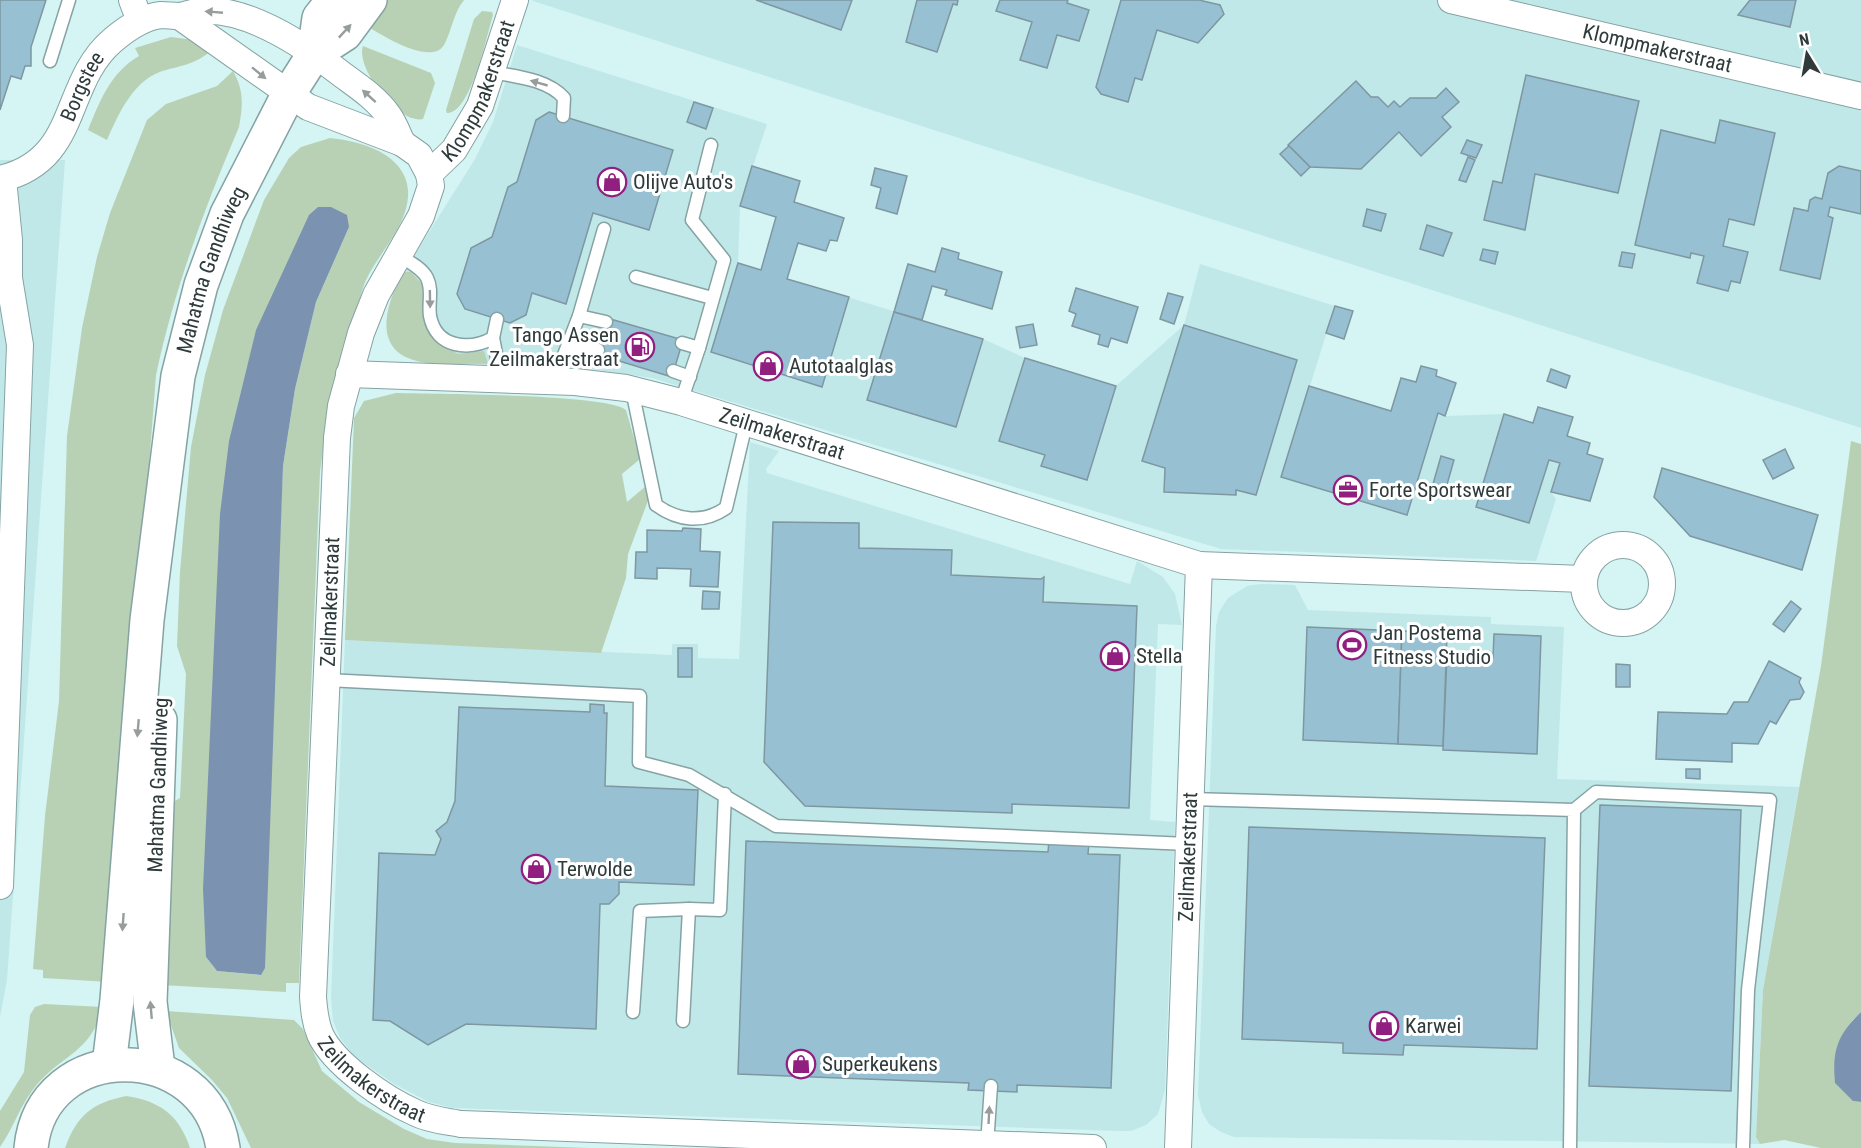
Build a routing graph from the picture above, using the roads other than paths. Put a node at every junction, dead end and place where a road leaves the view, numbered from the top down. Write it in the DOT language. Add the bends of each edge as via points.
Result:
graph roads {
  1 [pos="69,0"];
  2 [pos="333,0"];
  3 [pos="370,0"];
  4 [pos="514,0"];
  5 [pos="1451,0"];
  6 [pos="136,11"];
  7 [pos="179,16"];
  8 [pos="314,54"];
  9 [pos="50,61"];
  10 [pos="492,72"];
  11 [pos="288,95"];
  12 [pos="1861,96"];
  13 [pos="563,116"];
  14 [pos="402,143"];
  15 [pos="711,145"];
  16 [pos="429,174"];
  17 [pos="1,179"];
  18 [pos="604,229"];
  19 [pos="398,255"];
  20 [pos="636,277"];
  21 [pos="712,298"];
  22 [pos="579,316"];
  23 [pos="497,319"];
  24 [pos="606,322"];
  25 [pos="493,338"];
  26 [pos="682,343"];
  27 [pos="567,348"];
  28 [pos="699,348"];
  29 [pos="598,350"];
  30 [pos="673,371"];
  31 [pos="349,374"];
  32 [pos="690,376"];
  33 [pos="501,380"];
  34 [pos="554,381"];
  35 [pos="632,390"];
  36 [pos="681,402"];
  37 [pos="746,424"];
  38 [pos="162,502"];
  39 [pos="1199,565"];
  40 [pos="1583,579"];
  41 [pos="327,680"];
  42 [pos="724,794"];
  43 [pos="1190,799"];
  44 [pos="1574,810"];
  45 [pos="1188,844"];
  46 [pos="0,886"];
  47 [pos="689,909"];
  48 [pos="633,1012"];
  49 [pos="683,1021"];
  50 [pos="109,1065"];
  51 [pos="158,1068"];
  52 [pos="990,1086"];
  53 [pos="987,1144"];
  54 [pos="31,1148"];
  55 [pos="223,1148"];
  56 [pos="1093,1148"];
  57 [pos="1178,1148"];
  58 [pos="1570,1148"];
  59 [pos="1743,1148"];
  1 -- 9 [label="lane"];
  2 -- 8 [label="street, Mahatma Gandhiweg" via="319,18"];
  8 -- 3 [label="street, Mahatma Gandhiweg, one-way" via="345,34"];
  4 -- 10 [label="street, Klompmakerstraat"];
  5 -- 12 [label="street, Klompmakerstraat"];
  6 -- 7 [label="street, Borgstee"];
  6 -- 17 [label="street, Borgstee" via="98,55 52,150 26,170"];
  8 -- 7 [label="street, Borgstee, one-way" via="275,31 227,13 202,11"];
  7 -- 11 [label="street, one-way"];
  8 -- 11 [label="street, Mahatma Gandhiweg"];
  14 -- 8 [label="street, one-way" via="389,115"];
  13 -- 10 [label="lane, one-way" via="564,98 556,89"];
  10 -- 16 [label="street, Klompmakerstraat" via="480,106 454,150"];
  11 -- 14 [label="street" via="308,107"];
  11 -- 38 [label="street, Mahatma Gandhiweg" via="227,214 201,285 178,376"];
  14 -- 16 [label="street" via="419,155"];
  15 -- 21 [label="lane" via="692,220 724,260"];
  16 -- 19 [label="street, Zeilmakerstraat" via="427,201"];
  17 -- 46 [label="street, Borgstee" via="9,240 9,278 20,345"];
  18 -- 22 [label="lane"];
  19 -- 25 [label="lane, one-way" via="427,277 430,315 440,336 456,345 476,345"];
  19 -- 31 [label="street, Zeilmakerstraat" via="376,295"];
  20 -- 21 [label="lane"];
  21 -- 28 [label="lane"];
  22 -- 24 [label="lane"];
  22 -- 27 [label="lane"];
  23 -- 25 [label="lane"];
  25 -- 33 [label="lane"];
  26 -- 28 [label="lane"];
  27 -- 29 [label="lane"];
  27 -- 34 [label="lane"];
  28 -- 32 [label="lane"];
  30 -- 32 [label="lane"];
  31 -- 33 [label="street, Zeilmakerstraat"];
  31 -- 41 [label="street, Zeilmakerstraat" via="337,438"];
  32 -- 36 [label="lane"];
  33 -- 34 [label="street, Zeilmakerstraat"];
  34 -- 35 [label="street, Zeilmakerstraat"];
  35 -- 36 [label="street, Zeilmakerstraat"];
  35 -- 37 [label="lane" via="656,505 681,517 713,517 726,508"];
  36 -- 37 [label="street, Zeilmakerstraat"];
  37 -- 39 [label="street, Zeilmakerstraat"];
  38 -- 50 [label="street, Mahatma Gandhiweg, one-way" via="147,620"];
  51 -- 38 [label="street, Mahatma Gandhiweg, one-way" via="150,1002 164,621"];
  39 -- 40 [label="street, Zeilmakerstraat"];
  39 -- 43 [label="street, Zeilmakerstraat"];
  41 -- 42 [label="lane" via="640,696 639,762 689,775"];
  41 -- 53 [label="street, Zeilmakerstraat" via="314,1011 321,1035 334,1055 375,1089 430,1118 500,1128"];
  42 -- 45 [label="lane" via="776,826"];
  42 -- 47 [label="lane" via="720,910"];
  43 -- 44 [label="lane"];
  43 -- 45 [label="street, Zeilmakerstraat"];
  44 -- 58 [label="lane"];
  44 -- 59 [label="lane" via="1596,792 1770,800 1748,990"];
  45 -- 57 [label="street, Zeilmakerstraat"];
  47 -- 48 [label="lane" via="640,911"];
  47 -- 49 [label="lane"];
  50 -- 51 [label="street" via="133,1063"];
  50 -- 54 [label="street" via="78,1077 52,1099 35,1128"];
  51 -- 55 [label="street" via="185,1082 207,1104"];
  53 -- 52 [label="lane, one-way"];
  53 -- 56 [label="street, Zeilmakerstraat"];
}
